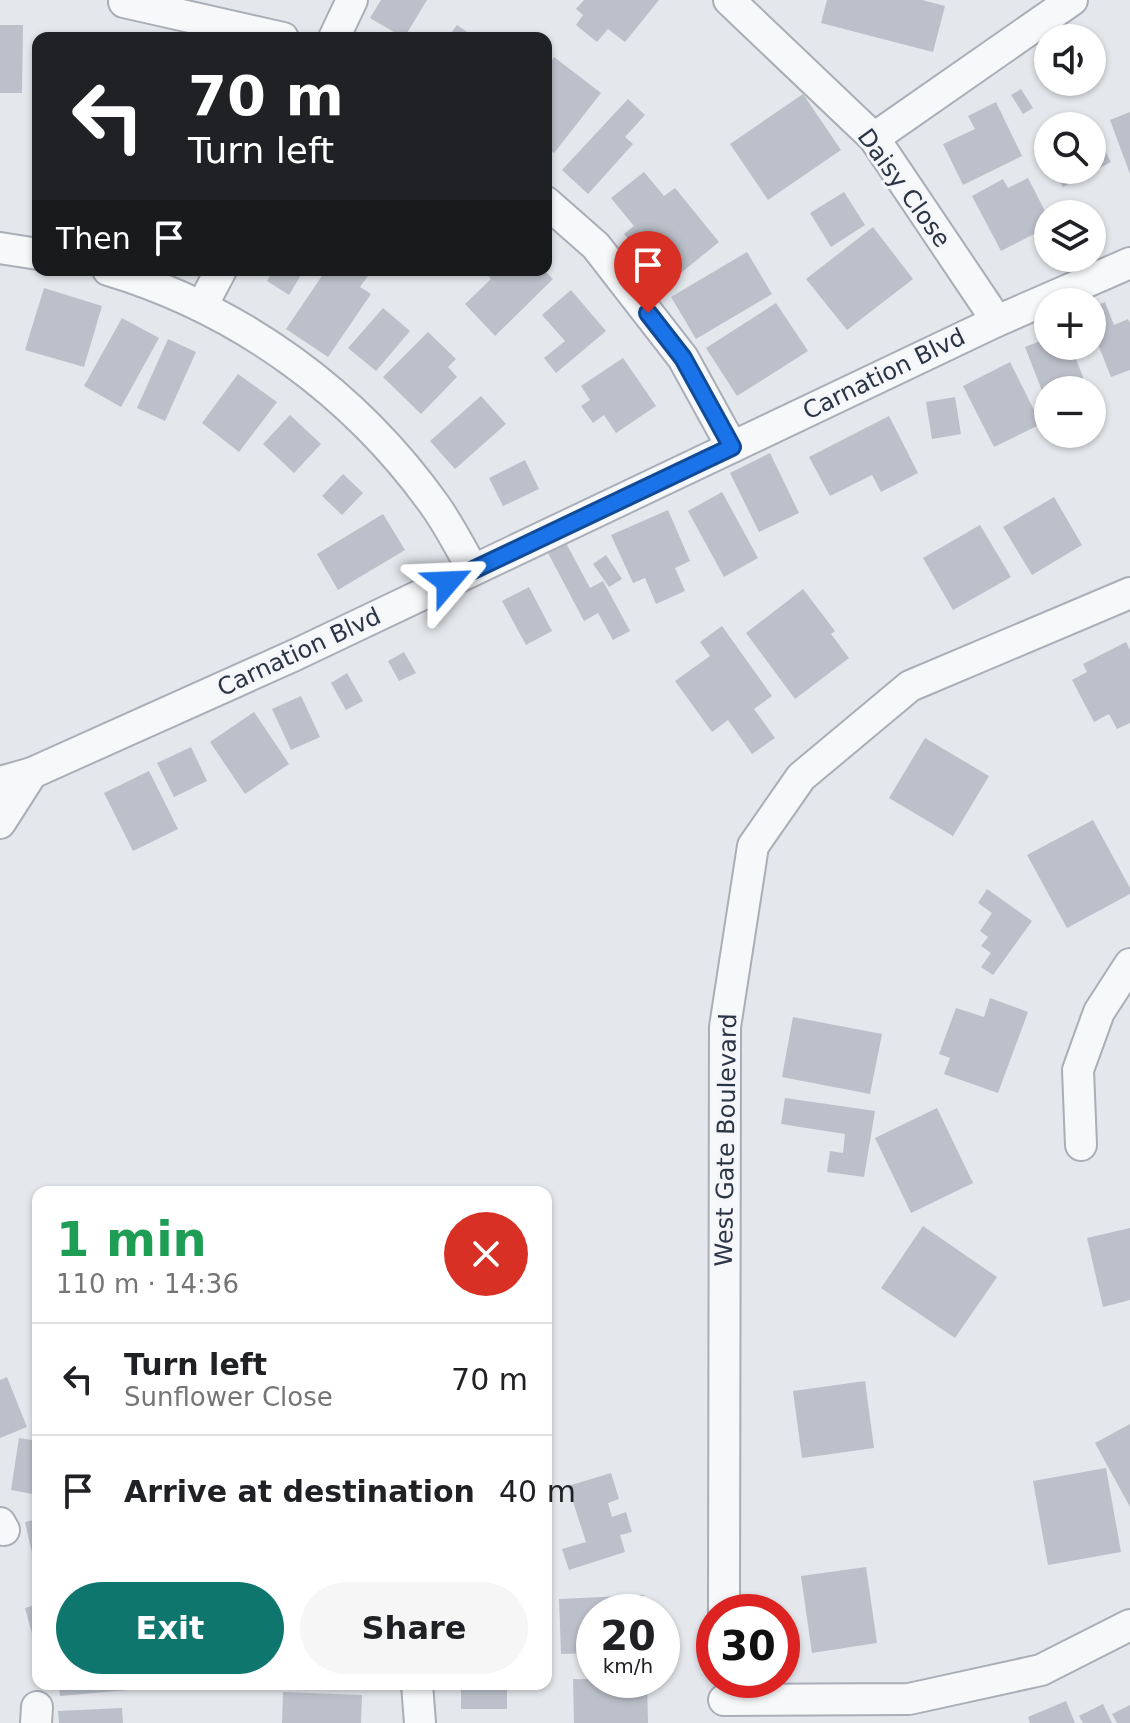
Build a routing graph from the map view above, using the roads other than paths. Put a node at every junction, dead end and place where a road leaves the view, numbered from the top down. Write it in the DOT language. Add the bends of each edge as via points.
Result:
graph roads {
  1 [pos="352,0"];
  2 [pos="729,0"];
  3 [pos="1072,0"];
  4 [pos="124,2"];
  5 [pos="256,32"];
  6 [pos="337,32"];
  7 [pos="874,138"];
  8 [pos="552,207"];
  9 [pos="0,248"];
  10 [pos="32,253"];
  11 [pos="1130,263"];
  12 [pos="127,276"];
  13 [pos="218,276"];
  14 [pos="202,306"];
  15 [pos="997,321"];
  16 [pos="732,447"];
  17 [pos="473,570"];
  18 [pos="1130,593"];
  19 [pos="32,773"];
  20 [pos="0,782"];
  21 [pos="0,823"];
  22 [pos="1130,964"];
  23 [pos="1081,1145"];
  24 [pos="724,1594"];
  25 [pos="1130,1625"];
  26 [pos="417,1690"];
  27 [pos="724,1701"];
  28 [pos="420,1723"];
  1 -- 6 [label="street"];
  2 -- 7 [label="street, Daisy Close"];
  3 -- 7 [label="street"];
  4 -- 5 [label="street"];
  7 -- 15 [label="street, Daisy Close"];
  8 -- 16 [label="street" via="596,246 683,358"];
  9 -- 10 [label="street"];
  11 -- 15 [label="street, Carnation Blvd"];
  12 -- 14 [label="street"];
  13 -- 14 [label="street"];
  14 -- 17 [label="street" via="270,345 333,392 409,472 438,509"];
  15 -- 16 [label="street, Carnation Blvd"];
  16 -- 17 [label="street, Carnation Blvd"];
  17 -- 19 [label="street, Carnation Blvd"];
  18 -- 24 [label="street, West Gate Boulevard" via="910,686 801,777 753,846 725,1027"];
  19 -- 20 [label="street, Carnation Blvd"];
  19 -- 21 [label="street"];
  22 -- 23 [label="street" via="1099,1012 1078,1070"];
  25 -- 27 [label="street" via="1041,1670 909,1699"];
  26 -- 28 [label="street"];
}
